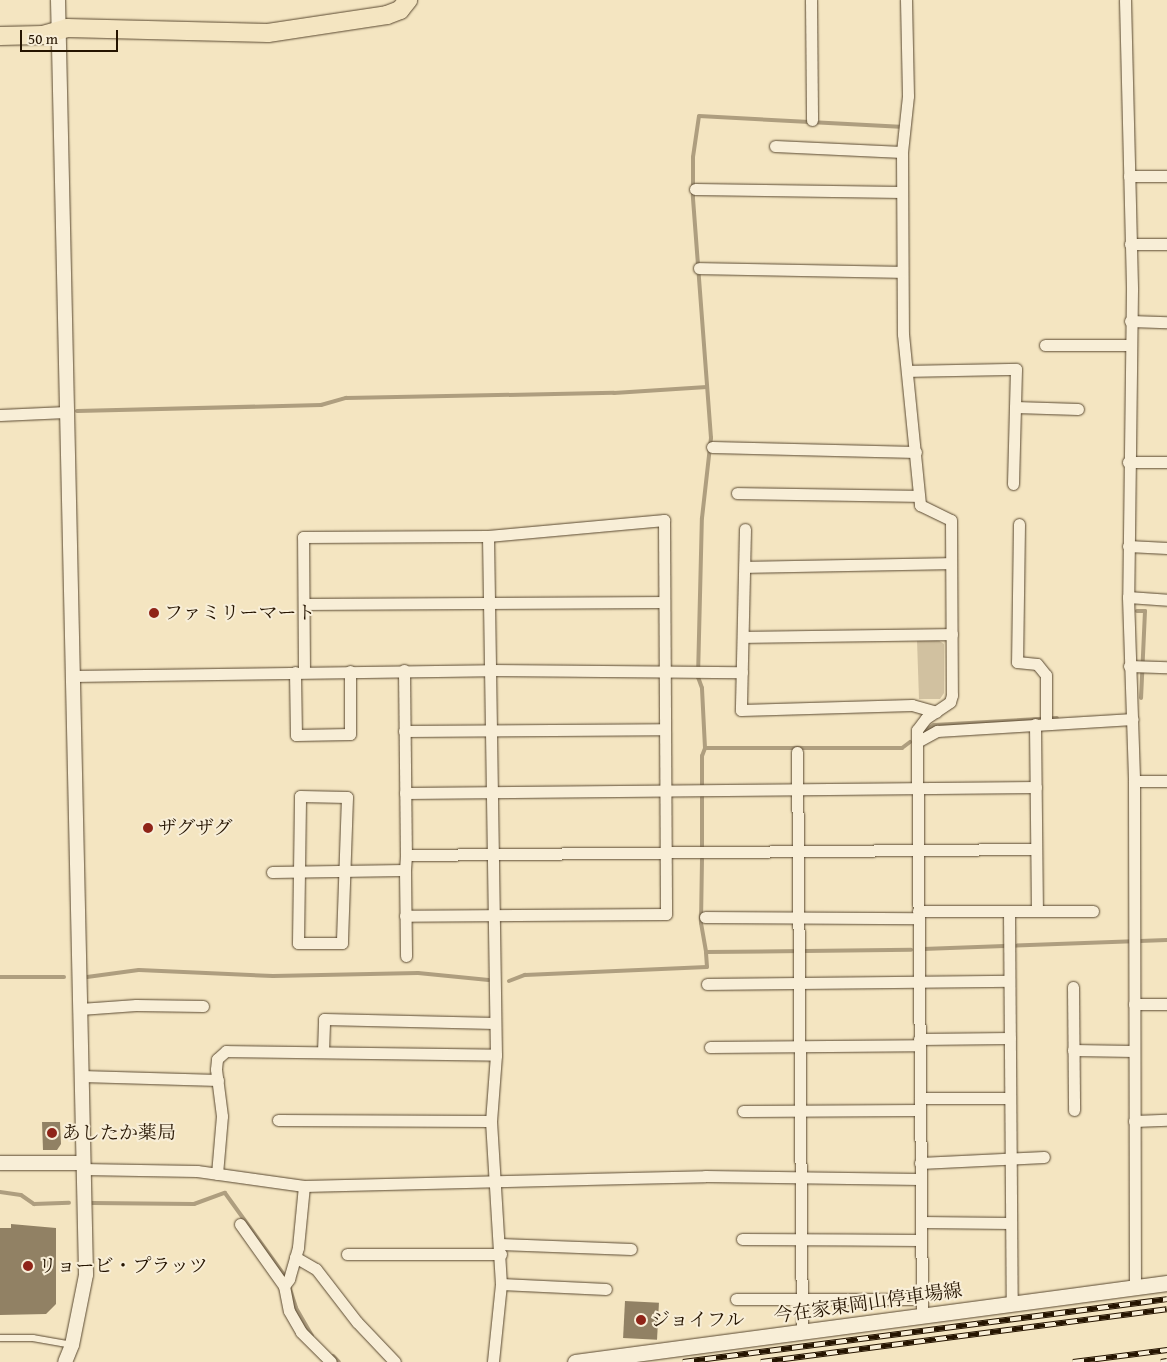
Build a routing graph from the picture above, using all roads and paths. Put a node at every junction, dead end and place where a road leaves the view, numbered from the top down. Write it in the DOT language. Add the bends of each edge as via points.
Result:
graph roads {
  1 [pos="58,0"];
  2 [pos="408,0"];
  3 [pos="812,0"];
  4 [pos="906,0"];
  5 [pos="1124,0"];
  6 [pos="59,31"];
  7 [pos="0,36"];
  8 [pos="812,120"];
  9 [pos="775,146"];
  10 [pos="902,152"];
  11 [pos="1129,176"];
  12 [pos="1167,176"];
  13 [pos="695,189"];
  14 [pos="902,192"];
  15 [pos="1130,244"];
  16 [pos="1167,244"];
  17 [pos="699,268"];
  18 [pos="902,272"];
  19 [pos="1130,321"];
  20 [pos="1167,322"];
  21 [pos="1045,345"];
  22 [pos="1129,345"];
  23 [pos="908,371"];
  24 [pos="1015,407"];
  25 [pos="1078,410"];
  26 [pos="66,412"];
  27 [pos="0,415"];
  28 [pos="712,448"];
  29 [pos="916,452"];
  30 [pos="1128,462"];
  31 [pos="1167,462"];
  32 [pos="1013,484"];
  33 [pos="737,493"];
  34 [pos="919,496"];
  35 [pos="1019,524"];
  36 [pos="746,529"];
  37 [pos="488,536"];
  38 [pos="1128,546"];
  39 [pos="1167,548"];
  40 [pos="951,563"];
  41 [pos="745,567"];
  42 [pos="1128,597"];
  43 [pos="1167,600"];
  44 [pos="490,602"];
  45 [pos="663,602"];
  46 [pos="304,604"];
  47 [pos="952,634"];
  48 [pos="743,637"];
  49 [pos="1130,666"];
  50 [pos="1167,667"];
  51 [pos="404,670"];
  52 [pos="491,670"];
  53 [pos="350,671"];
  54 [pos="663,671"];
  55 [pos="300,672"];
  56 [pos="742,672"];
  57 [pos="72,676"];
  58 [pos="936,712"];
  59 [pos="1133,719"];
  60 [pos="1043,721"];
  61 [pos="664,729"];
  62 [pos="404,731"];
  63 [pos="492,731"];
  64 [pos="917,742"];
  65 [pos="797,752"];
  66 [pos="1134,781"];
  67 [pos="1167,781"];
  68 [pos="1036,787"];
  69 [pos="797,788"];
  70 [pos="917,789"];
  71 [pos="664,790"];
  72 [pos="493,792"];
  73 [pos="405,793"];
  74 [pos="1036,849"];
  75 [pos="918,850"];
  76 [pos="798,852"];
  77 [pos="665,853"];
  78 [pos="406,854"];
  79 [pos="494,854"];
  80 [pos="405,870"];
  81 [pos="345,871"];
  82 [pos="272,872"];
  83 [pos="299,872"];
  84 [pos="1009,911"];
  85 [pos="1037,911"];
  86 [pos="1093,911"];
  87 [pos="918,915"];
  88 [pos="405,916"];
  89 [pos="494,916"];
  90 [pos="705,917"];
  91 [pos="798,917"];
  92 [pos="406,956"];
  93 [pos="1009,981"];
  94 [pos="919,983"];
  95 [pos="707,984"];
  96 [pos="798,984"];
  97 [pos="1072,987"];
  98 [pos="1134,1004"];
  99 [pos="1167,1004"];
  100 [pos="204,1006"];
  101 [pos="80,1009"];
  102 [pos="496,1023"];
  103 [pos="1010,1038"];
  104 [pos="919,1042"];
  105 [pos="799,1046"];
  106 [pos="710,1047"];
  107 [pos="1073,1050"];
  108 [pos="1134,1051"];
  109 [pos="323,1052"];
  110 [pos="496,1055"];
  111 [pos="81,1076"];
  112 [pos="218,1080"];
  113 [pos="920,1098"];
  114 [pos="1010,1098"];
  115 [pos="920,1110"];
  116 [pos="1074,1110"];
  117 [pos="743,1111"];
  118 [pos="799,1112"];
  119 [pos="278,1120"];
  120 [pos="1167,1120"];
  121 [pos="492,1121"];
  122 [pos="1134,1121"];
  123 [pos="1044,1157"];
  124 [pos="1011,1160"];
  125 [pos="920,1162"];
  126 [pos="0,1163"];
  127 [pos="82,1166"];
  128 [pos="217,1174"];
  129 [pos="800,1177"];
  130 [pos="920,1179"];
  131 [pos="497,1182"];
  132 [pos="304,1186"];
  133 [pos="920,1222"];
  134 [pos="1011,1223"];
  135 [pos="240,1224"];
  136 [pos="742,1239"];
  137 [pos="801,1240"];
  138 [pos="920,1240"];
  139 [pos="631,1248"];
  140 [pos="500,1249"];
  141 [pos="347,1254"];
  142 [pos="295,1257"];
  143 [pos="286,1283"];
  144 [pos="1167,1283"];
  145 [pos="501,1284"];
  146 [pos="1135,1287"];
  147 [pos="606,1289"];
  148 [pos="736,1299"];
  149 [pos="921,1299"];
  150 [pos="802,1300"];
  151 [pos="1012,1304"];
  152 [pos="922,1316"];
  153 [pos="802,1332"];
  154 [pos="0,1338"];
  155 [pos="72,1345"];
  156 [pos="65,1362"];
  157 [pos="331,1362"];
  158 [pos="396,1362"];
  159 [pos="493,1362"];
  160 [pos="574,1362"];
  1 -- 6 [label="street"];
  2 -- 6 [label="main road" via="400,10 387,15 268,33 146,32 126,28 67,28"];
  3 -- 8 [label="street"];
  4 -- 10 [label="street" via="908,96"];
  5 -- 11 [label="street"];
  6 -- 7 [label="main road" via="42,35"];
  6 -- 26 [label="street"];
  9 -- 10 [label="street"];
  10 -- 14 [label="street"];
  11 -- 12 [label="street"];
  11 -- 15 [label="street"];
  13 -- 14 [label="street"];
  14 -- 18 [label="street"];
  15 -- 16 [label="street"];
  15 -- 19 [label="street"];
  17 -- 18 [label="street"];
  18 -- 23 [label="street" via="902,334"];
  19 -- 20 [label="street"];
  19 -- 22 [label="street"];
  21 -- 22 [label="street"];
  22 -- 30 [label="street"];
  23 -- 24 [label="street" via="1016,369"];
  23 -- 29 [label="street"];
  24 -- 25 [label="street"];
  24 -- 32 [label="street"];
  26 -- 27 [label="street"];
  26 -- 57 [label="street"];
  28 -- 29 [label="street"];
  29 -- 34 [label="street"];
  30 -- 31 [label="street"];
  30 -- 38 [label="street"];
  33 -- 34 [label="street"];
  34 -- 40 [label="street" via="920,504 952,520"];
  35 -- 60 [label="street" via="1017,662 1037,664 1046,675"];
  36 -- 41 [label="street"];
  37 -- 44 [label="street"];
  37 -- 45 [label="street" via="664,520"];
  37 -- 46 [label="street" via="303,538"];
  38 -- 39 [label="street"];
  38 -- 42 [label="street"];
  40 -- 41 [label="street"];
  40 -- 47 [label="street"];
  41 -- 48 [label="street"];
  42 -- 43 [label="street"];
  42 -- 49 [label="street"];
  44 -- 45 [label="street"];
  44 -- 46 [label="street"];
  44 -- 52 [label="street"];
  45 -- 54 [label="street"];
  46 -- 55 [label="street"];
  47 -- 48 [label="street"];
  47 -- 58 [label="street" via="952,695 950,702"];
  48 -- 56 [label="street"];
  49 -- 50 [label="street"];
  49 -- 59 [label="street"];
  51 -- 52 [label="street"];
  51 -- 53 [label="street"];
  51 -- 62 [label="street"];
  52 -- 54 [label="street"];
  52 -- 63 [label="street"];
  53 -- 55 [label="street"];
  53 -- 55 [label="street" via="350,734 296,735"];
  54 -- 56 [label="street"];
  54 -- 61 [label="street"];
  55 -- 57 [label="street"];
  56 -- 58 [label="street" via="741,710 912,705"];
  57 -- 101 [label="street"];
  58 -- 64 [label="street" via="920,724"];
  59 -- 60 [label="street"];
  59 -- 66 [label="street"];
  60 -- 64 [label="street" via="936,731"];
  60 -- 68 [label="street"];
  61 -- 63 [label="street"];
  61 -- 71 [label="street"];
  62 -- 63 [label="street"];
  62 -- 73 [label="street"];
  63 -- 72 [label="street"];
  64 -- 70 [label="street"];
  65 -- 69 [label="street"];
  66 -- 67 [label="street"];
  66 -- 98 [label="street"];
  68 -- 70 [label="street"];
  68 -- 74 [label="street"];
  69 -- 70 [label="street"];
  69 -- 71 [label="street"];
  69 -- 76 [label="street"];
  70 -- 75 [label="street"];
  71 -- 72 [label="street"];
  71 -- 77 [label="street"];
  72 -- 73 [label="street"];
  72 -- 79 [label="street"];
  73 -- 78 [label="street"];
  74 -- 75 [label="street"];
  74 -- 85 [label="street"];
  75 -- 76 [label="street"];
  75 -- 87 [label="street"];
  76 -- 77 [label="street"];
  76 -- 91 [label="street"];
  77 -- 79 [label="street"];
  77 -- 89 [label="street" via="666,914"];
  78 -- 79 [label="street"];
  78 -- 80 [label="street"];
  79 -- 89 [label="street"];
  80 -- 81 [label="street"];
  80 -- 88 [label="street"];
  81 -- 83 [label="street"];
  81 -- 83 [label="street" via="342,943 298,943"];
  81 -- 83 [label="street" via="347,797 300,796"];
  82 -- 83 [label="street"];
  84 -- 85 [label="street"];
  84 -- 87 [label="street"];
  84 -- 93 [label="street"];
  85 -- 86 [label="street"];
  87 -- 91 [label="street"];
  87 -- 94 [label="street"];
  88 -- 89 [label="street"];
  88 -- 92 [label="street"];
  89 -- 102 [label="street"];
  90 -- 91 [label="street"];
  91 -- 96 [label="street"];
  93 -- 94 [label="street"];
  93 -- 103 [label="street"];
  94 -- 96 [label="street"];
  94 -- 104 [label="street"];
  95 -- 96 [label="street"];
  96 -- 105 [label="street"];
  97 -- 107 [label="street"];
  98 -- 99 [label="street"];
  98 -- 108 [label="street"];
  100 -- 101 [label="street" via="136,1004"];
  101 -- 111 [label="street"];
  102 -- 109 [label="street" via="324,1019"];
  102 -- 110 [label="street"];
  103 -- 104 [label="street"];
  103 -- 114 [label="street"];
  104 -- 105 [label="street"];
  104 -- 113 [label="street"];
  105 -- 106 [label="street"];
  105 -- 118 [label="street"];
  107 -- 108 [label="street"];
  107 -- 116 [label="street"];
  108 -- 122 [label="street"];
  109 -- 110 [label="street"];
  109 -- 112 [label="street" via="226,1051 217,1059"];
  110 -- 121 [label="street"];
  111 -- 112 [label="street"];
  111 -- 127 [label="street"];
  112 -- 128 [label="street" via="222,1116"];
  113 -- 114 [label="street"];
  113 -- 115 [label="street"];
  114 -- 124 [label="street"];
  115 -- 118 [label="street"];
  115 -- 125 [label="street"];
  117 -- 118 [label="street"];
  118 -- 129 [label="street"];
  119 -- 121 [label="street"];
  120 -- 122 [label="street"];
  121 -- 131 [label="street"];
  122 -- 146 [label="street"];
  123 -- 124 [label="street"];
  124 -- 125 [label="street"];
  124 -- 134 [label="street"];
  125 -- 130 [label="street"];
  126 -- 127 [label="street"];
  127 -- 128 [label="street"];
  127 -- 155 [label="street" via="86,1275"];
  128 -- 132 [label="street"];
  129 -- 130 [label="street"];
  129 -- 131 [label="street"];
  129 -- 137 [label="street"];
  130 -- 133 [label="street"];
  131 -- 132 [label="street"];
  131 -- 140 [label="street"];
  132 -- 142 [label="street"];
  133 -- 134 [label="street"];
  133 -- 138 [label="street"];
  134 -- 151 [label="street"];
  135 -- 143 [label="street"];
  136 -- 137 [label="street"];
  137 -- 138 [label="street"];
  137 -- 150 [label="street"];
  138 -- 149 [label="street"];
  139 -- 140 [label="street"];
  140 -- 141 [label="street"];
  140 -- 145 [label="street"];
  142 -- 143 [label="street"];
  142 -- 158 [label="street" via="316,1269 357,1322"];
  143 -- 157 [label="street" via="294,1322"];
  144 -- 146 [label="main road, 今在家東岡山停車場線"];
  145 -- 147 [label="street"];
  145 -- 159 [label="street"];
  146 -- 151 [label="main road, 今在家東岡山停車場線"];
  148 -- 150 [label="street"];
  149 -- 150 [label="street"];
  149 -- 152 [label="street"];
  150 -- 153 [label="street"];
  151 -- 152 [label="main road, 今在家東岡山停車場線"];
  152 -- 153 [label="main road, 今在家東岡山停車場線"];
  153 -- 160 [label="main road, 今在家東岡山停車場線"];
  154 -- 155 [label="lane" via="33,1338"];
  155 -- 156 [label="street"];
}
